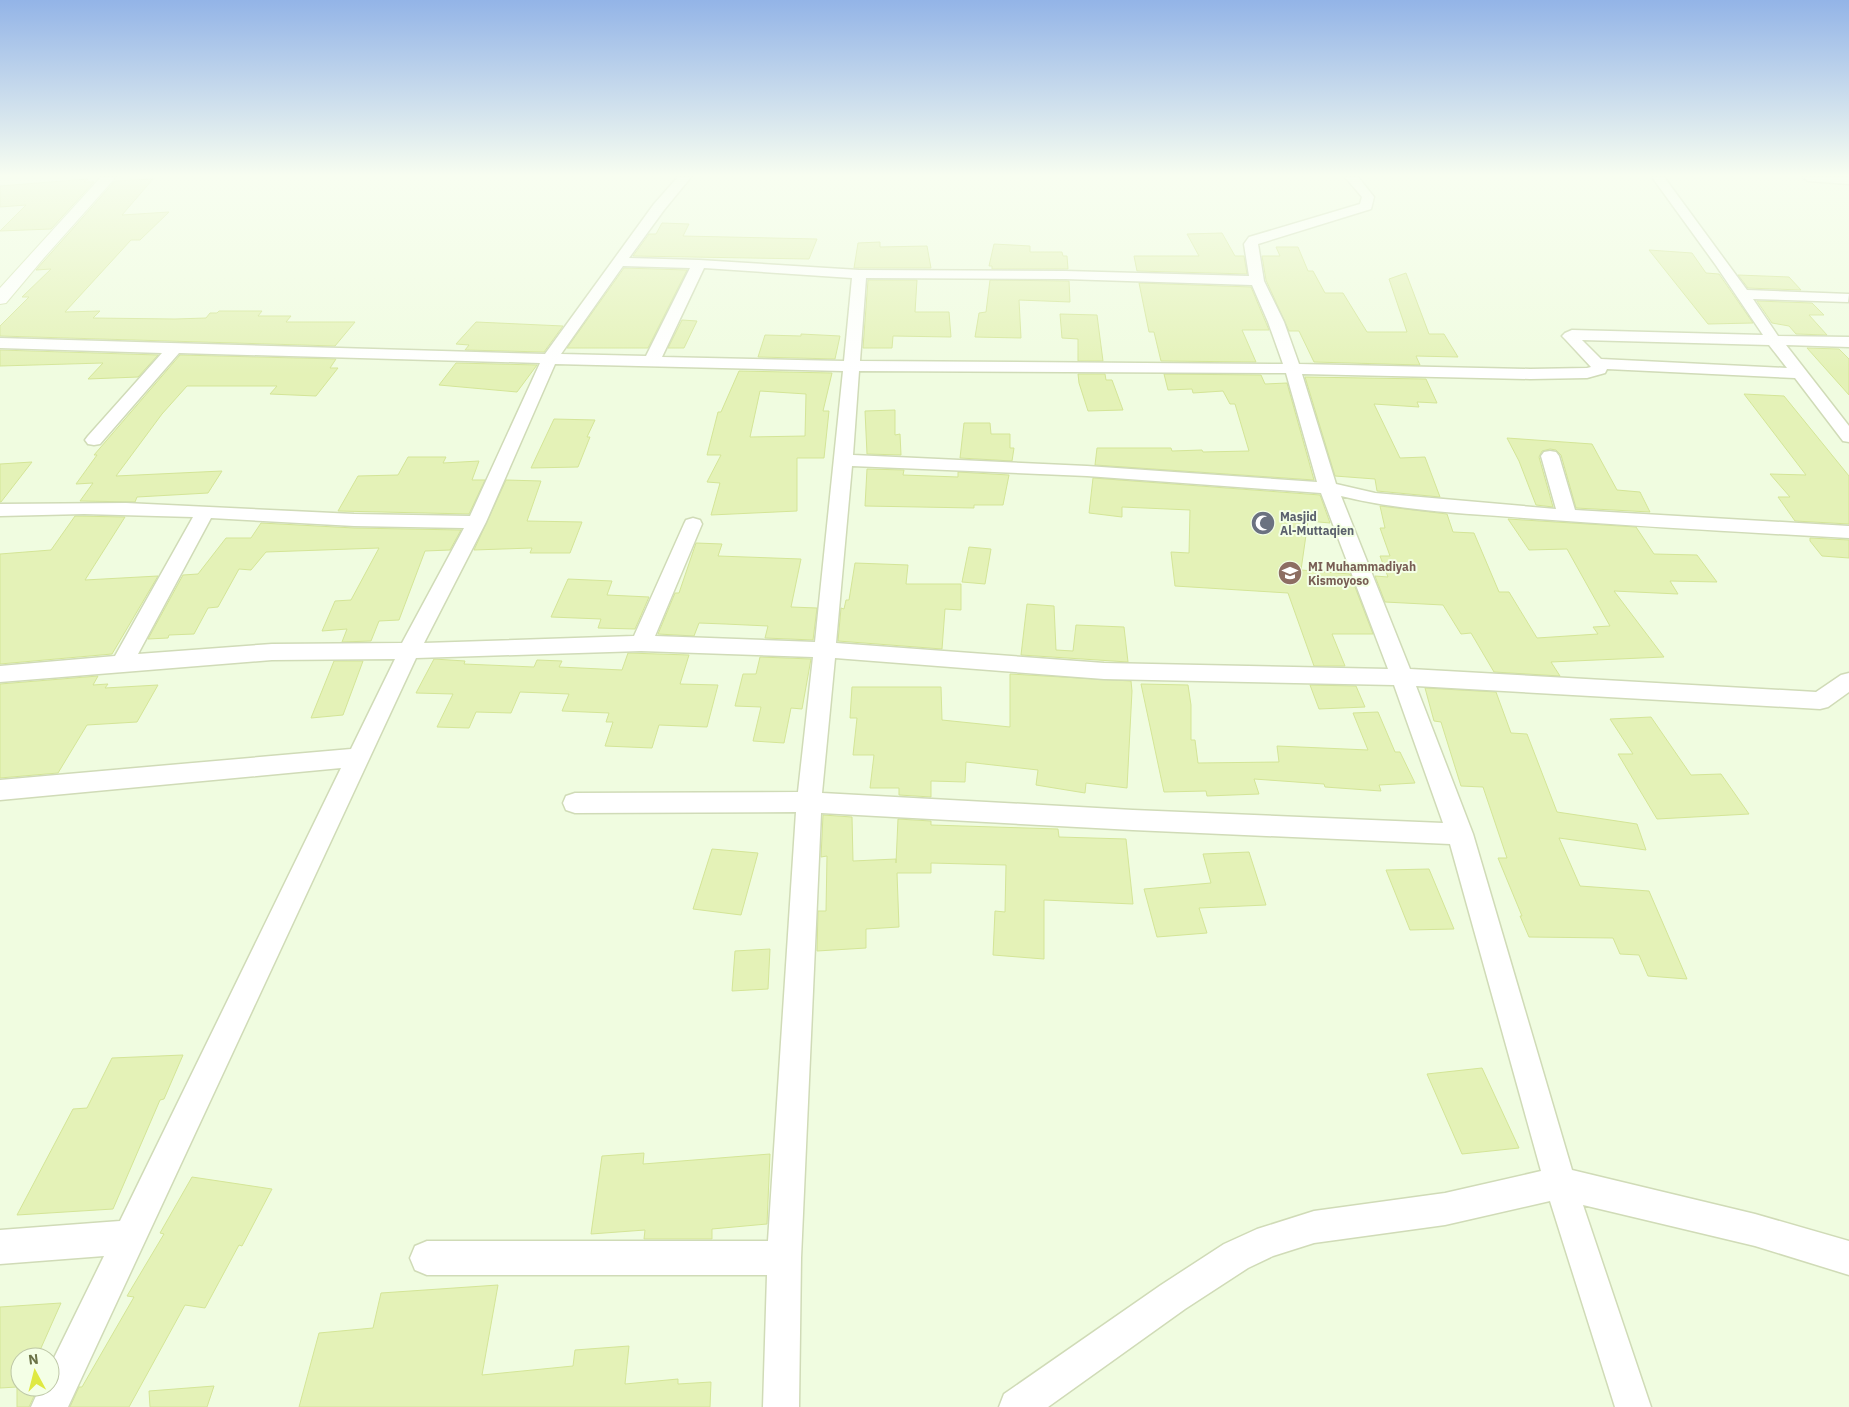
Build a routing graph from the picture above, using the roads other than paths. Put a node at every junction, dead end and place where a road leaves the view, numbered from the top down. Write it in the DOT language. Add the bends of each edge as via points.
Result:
graph roads {
  1 [pos="48,243"];
  2 [pos="633,243"];
  3 [pos="1253,243"];
  4 [pos="1705,243"];
  5 [pos="619,262"];
  6 [pos="699,264"];
  7 [pos="860,274"];
  8 [pos="1257,281"];
  9 [pos="1742,294"];
  10 [pos="1848,298"];
  11 [pos="0,299"];
  12 [pos="1773,339"];
  13 [pos="1849,342"];
  14 [pos="0,343"];
  15 [pos="174,349"];
  16 [pos="550,358"];
  17 [pos="652,361"];
  18 [pos="1598,364"];
  19 [pos="853,366"];
  20 [pos="1292,368"];
  21 [pos="1799,373"];
  22 [pos="1849,437"];
  23 [pos="94,440"];
  24 [pos="1550,456"];
  25 [pos="844,460"];
  26 [pos="1328,488"];
  27 [pos="0,510"];
  28 [pos="205,512"];
  29 [pos="1567,515"];
  30 [pos="477,522"];
  31 [pos="694,524"];
  32 [pos="1849,532"];
  33 [pos="641,643"];
  34 [pos="824,650"];
  35 [pos="409,651"];
  36 [pos="122,663"];
  37 [pos="0,674"];
  38 [pos="1402,677"];
  39 [pos="1849,681"];
  40 [pos="359,757"];
  41 [pos="0,790"];
  42 [pos="809,802"];
  43 [pos="575,803"];
  44 [pos="1460,834"];
  45 [pos="1560,1183"];
  46 [pos="130,1237"];
  47 [pos="0,1247"];
  48 [pos="427,1258"];
  49 [pos="784,1258"];
  50 [pos="1849,1258"];
  51 [pos="49,1407"];
  52 [pos="781,1407"];
  53 [pos="1017,1407"];
  54 [pos="1632,1407"];
  1 -- 11 [label="street"];
  2 -- 5 [label="street"];
  3 -- 8 [label="street"];
  4 -- 9 [label="street"];
  5 -- 6 [label="street"];
  5 -- 16 [label="street"];
  6 -- 7 [label="street"];
  6 -- 17 [label="street"];
  7 -- 8 [label="street" via="1065,275"];
  7 -- 19 [label="street"];
  8 -- 20 [label="street"];
  9 -- 10 [label="street"];
  9 -- 12 [label="street"];
  12 -- 13 [label="street"];
  12 -- 18 [label="street" via="1570,336"];
  12 -- 21 [label="street"];
  14 -- 15 [label="street"];
  15 -- 16 [label="street"];
  15 -- 23 [label="street"];
  16 -- 17 [label="street"];
  16 -- 30 [label="street"];
  17 -- 19 [label="street"];
  18 -- 20 [label="street" via="1599,370 1587,373 1520,374"];
  18 -- 21 [label="street"];
  19 -- 20 [label="street"];
  19 -- 25 [label="street"];
  20 -- 26 [label="street"];
  21 -- 22 [label="street"];
  24 -- 29 [label="street"];
  25 -- 26 [label="street" via="1087,471"];
  25 -- 34 [label="street"];
  26 -- 29 [label="street" via="1375,499"];
  26 -- 38 [label="street"];
  27 -- 28 [label="street"];
  28 -- 30 [label="street"];
  28 -- 36 [label="street"];
  29 -- 32 [label="street"];
  30 -- 35 [label="street"];
  31 -- 33 [label="street"];
  33 -- 34 [label="street"];
  33 -- 35 [label="street"];
  34 -- 38 [label="street" via="1104,671"];
  34 -- 42 [label="street"];
  35 -- 36 [label="street" via="272,652"];
  35 -- 40 [label="street"];
  36 -- 37 [label="street"];
  38 -- 39 [label="street" via="1820,701"];
  38 -- 44 [label="street"];
  40 -- 41 [label="street"];
  40 -- 46 [label="street"];
  42 -- 43 [label="street"];
  42 -- 44 [label="street"];
  42 -- 49 [label="street"];
  44 -- 45 [label="street"];
  45 -- 50 [label="street" via="1755,1230"];
  45 -- 53 [label="street" via="1445,1209 1314,1227 1270,1241 1236,1256 1181,1292"];
  45 -- 54 [label="street"];
  46 -- 47 [label="street"];
  46 -- 51 [label="street"];
  48 -- 49 [label="street"];
  49 -- 52 [label="street"];
}
